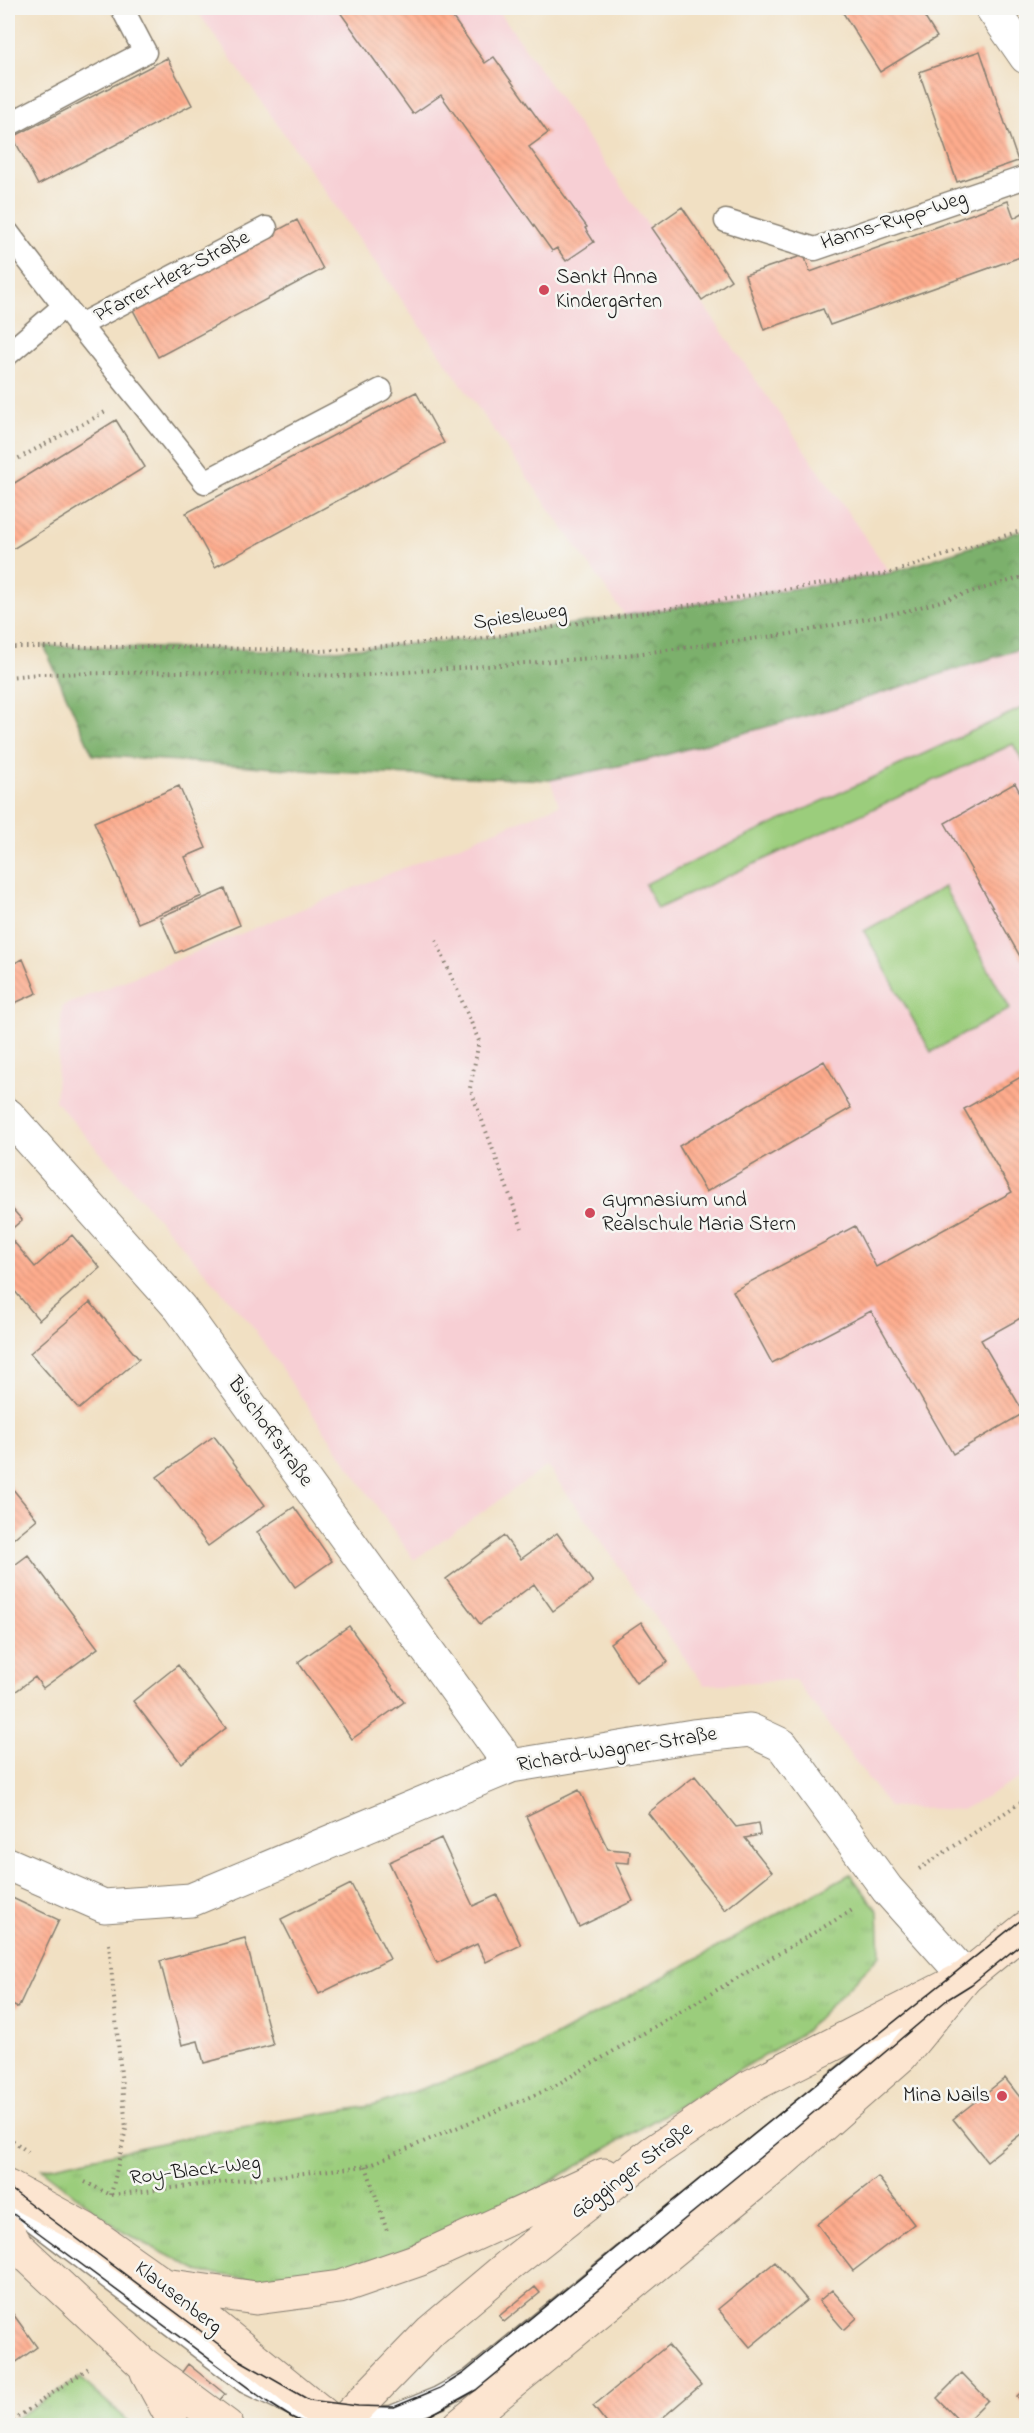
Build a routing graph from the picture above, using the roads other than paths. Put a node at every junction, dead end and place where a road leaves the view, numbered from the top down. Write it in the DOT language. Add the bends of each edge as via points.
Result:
graph roads {
  1 [pos="122,8"];
  2 [pos="992,8"];
  3 [pos="1026,57"];
  4 [pos="8,125"];
  5 [pos="1026,177"];
  6 [pos="726,220"];
  7 [pos="266,228"];
  8 [pos="8,233"];
  9 [pos="63,308"];
  10 [pos="78,326"];
  11 [pos="8,354"];
  12 [pos="381,390"];
  13 [pos="8,1115"];
  14 [pos="511,1766"];
  15 [pos="8,1864"];
  16 [pos="1026,1928"];
  17 [pos="966,1977"];
  18 [pos="652,2153"];
  19 [pos="8,2187"];
  20 [pos="8,2201"];
  21 [pos="8,2232"];
  22 [pos="164,2285"];
  23 [pos="142,2363"];
  24 [pos="337,2421"];
  25 [pos="172,2426"];
  26 [pos="227,2426"];
  27 [pos="459,2426"];
  1 -- 4 [label="lane" via="145,52"];
  2 -- 3 [label="street"];
  5 -- 6 [label="lane, Hanns-Rupp-Weg" via="815,249"];
  7 -- 10 [label="lane, Pfarrer-Herz-Straße"];
  8 -- 9 [label="lane, Pfarrer-Herz-Straße"];
  9 -- 10 [label="lane, Pfarrer-Herz-Straße"];
  9 -- 11 [label="lane, Pfarrer-Herz-Straße"];
  10 -- 12 [label="lane, Pfarrer-Herz-Straße" via="205,482"];
  13 -- 14 [label="street, Bischoffstraße" via="180,1308"];
  14 -- 15 [label="street, Richard-Wagner-Straße" via="191,1900 104,1906"];
  14 -- 17 [label="street, Richard-Wagner-Straße" via="750,1730 782,1745 887,1889"];
  16 -- 17 [label="main road, Gögginger Straße"];
  17 -- 18 [label="main road, Gögginger Straße" via="749,2087"];
  17 -- 24 [label="lane" via="470,2381 392,2417"];
  17 -- 27 [label="main road, Gögginger Straße" via="901,2056 859,2094"];
  18 -- 22 [label="main road" via="399,2267 340,2287 256,2298"];
  18 -- 24 [label="main road, Gögginger Straße" via="431,2331"];
  19 -- 22 [label="main road, Klausenberg" via="85,2229"];
  20 -- 24 [label="lane" via="246,2382 299,2409"];
  21 -- 23 [label="main road" via="17,2246"];
  22 -- 24 [label="main road, Klausenberg"];
  23 -- 25 [label="main road" via="170,2414"];
  23 -- 26 [label="main road"];
}
